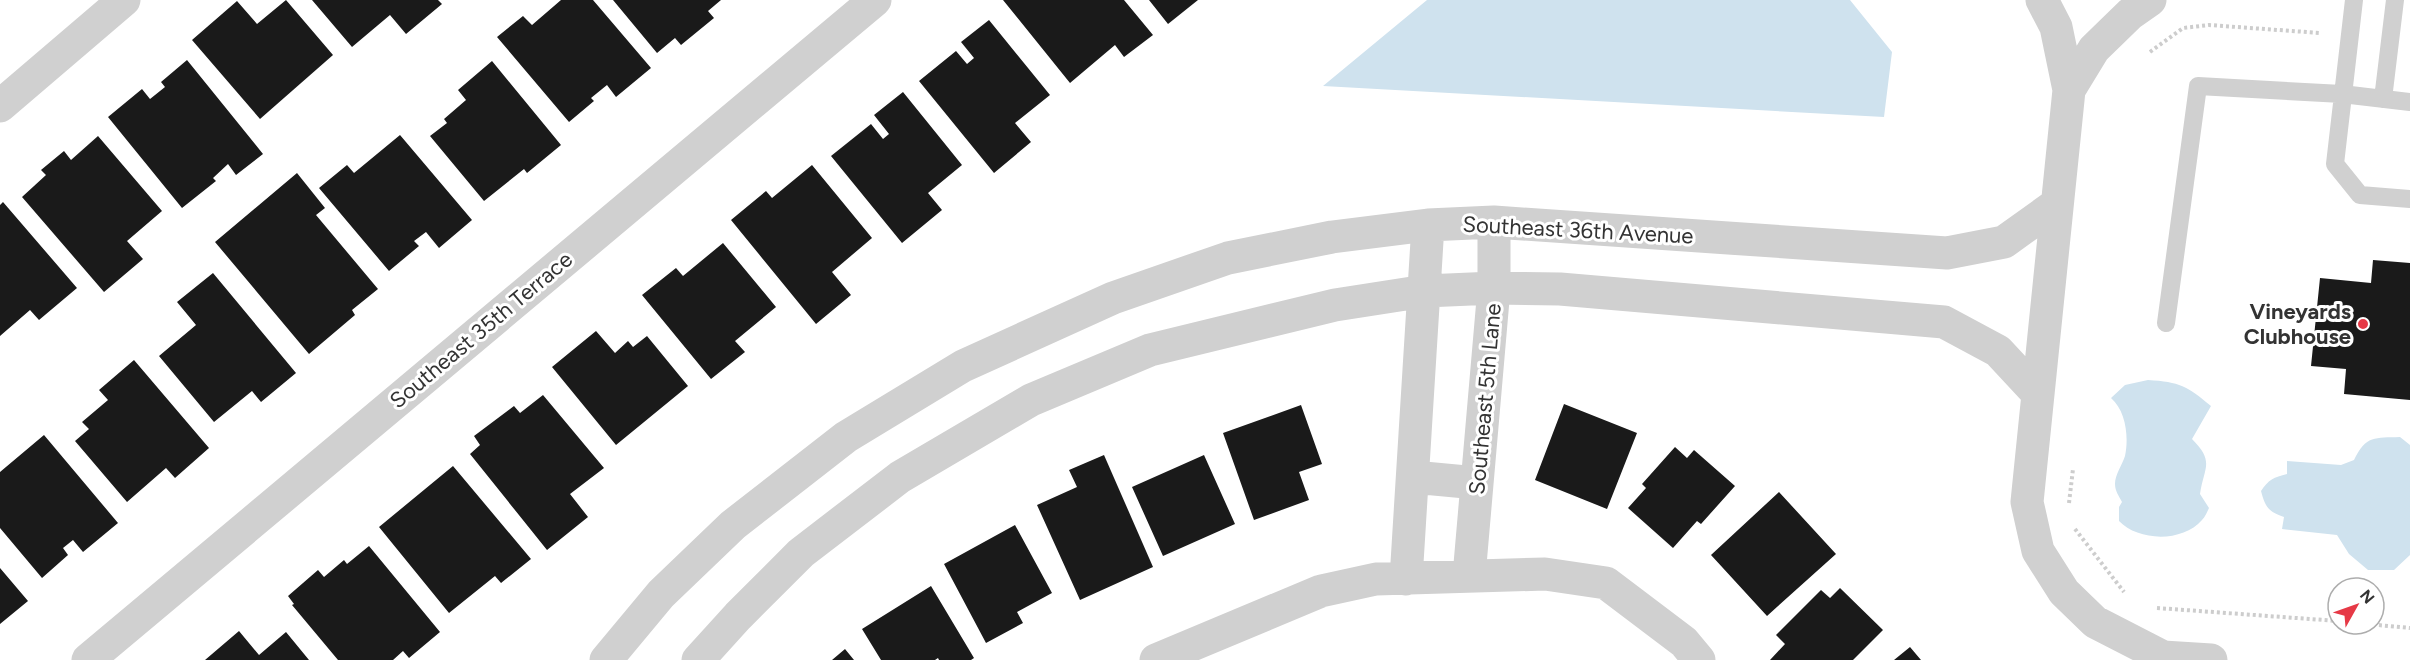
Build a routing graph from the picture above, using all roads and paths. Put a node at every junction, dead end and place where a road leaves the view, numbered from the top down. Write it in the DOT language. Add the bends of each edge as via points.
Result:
graph roads {
  1 [pos="124,0"];
  2 [pos="875,0"];
  3 [pos="2042,0"];
  4 [pos="2150,0"];
  5 [pos="2354,0"];
  6 [pos="2395,0"];
  7 [pos="2069,90"];
  8 [pos="2342,94"];
  9 [pos="2383,99"];
  10 [pos="2410,102"];
  11 [pos="0,106"];
  12 [pos="2410,199"];
  13 [pos="2057,204"];
  14 [pos="1494,222"];
  15 [pos="1428,225"];
  16 [pos="1494,288"];
  17 [pos="1425,291"];
  18 [pos="2166,323"];
  19 [pos="2038,394"];
  20 [pos="1413,477"];
  21 [pos="1477,483"];
  22 [pos="1469,576"];
  23 [pos="1406,579"];
  24 [pos="2386,626"];
  25 [pos="2410,628"];
  26 [pos="88,660"];
  27 [pos="606,660"];
  28 [pos="698,660"];
  29 [pos="1156,660"];
  30 [pos="1699,660"];
  31 [pos="2211,660"];
  1 -- 11 [label="street"];
  2 -- 26 [label="street, Southeast 35th Terrace"];
  3 -- 7 [label="street" via="2056,27"];
  4 -- 7 [label="street" via="2094,49"];
  5 -- 8 [label="lane"];
  6 -- 9 [label="lane"];
  7 -- 13 [label="street"];
  8 -- 9 [label="lane"];
  8 -- 12 [label="lane" via="2335,164 2360,195"];
  8 -- 18 [label="lane" via="2198,86"];
  9 -- 10 [label="lane"];
  13 -- 14 [label="street, Southeast 36th Avenue" via="2004,242 1947,253"];
  13 -- 19 [label="street"];
  14 -- 15 [label="street, Southeast 36th Avenue"];
  14 -- 16 [label="street, Southeast 5th Lane"];
  15 -- 17 [label="street"];
  15 -- 27 [label="street, Southeast 36th Avenue" via="1332,237 1228,258 1113,298 963,366 846,437 733,525 661,594"];
  16 -- 17 [label="street"];
  16 -- 19 [label="street" via="1560,288 1944,322 1998,351"];
  16 -- 21 [label="street, Southeast 5th Lane"];
  17 -- 20 [label="street"];
  17 -- 28 [label="street" via="1335,305 1150,350 1031,400 900,477 801,553"];
  19 -- 31 [label="street" via="2027,502 2038,551 2064,592 2095,622 2163,657"];
  20 -- 21 [label="street"];
  20 -- 23 [label="street"];
  21 -- 22 [label="street, Southeast 5th Lane"];
  22 -- 23 [label="street"];
  22 -- 30 [label="street" via="1545,574 1606,583 1684,642"];
  23 -- 29 [label="street" via="1376,579 1321,591"];
  24 -- 25 [label="path"];
}
